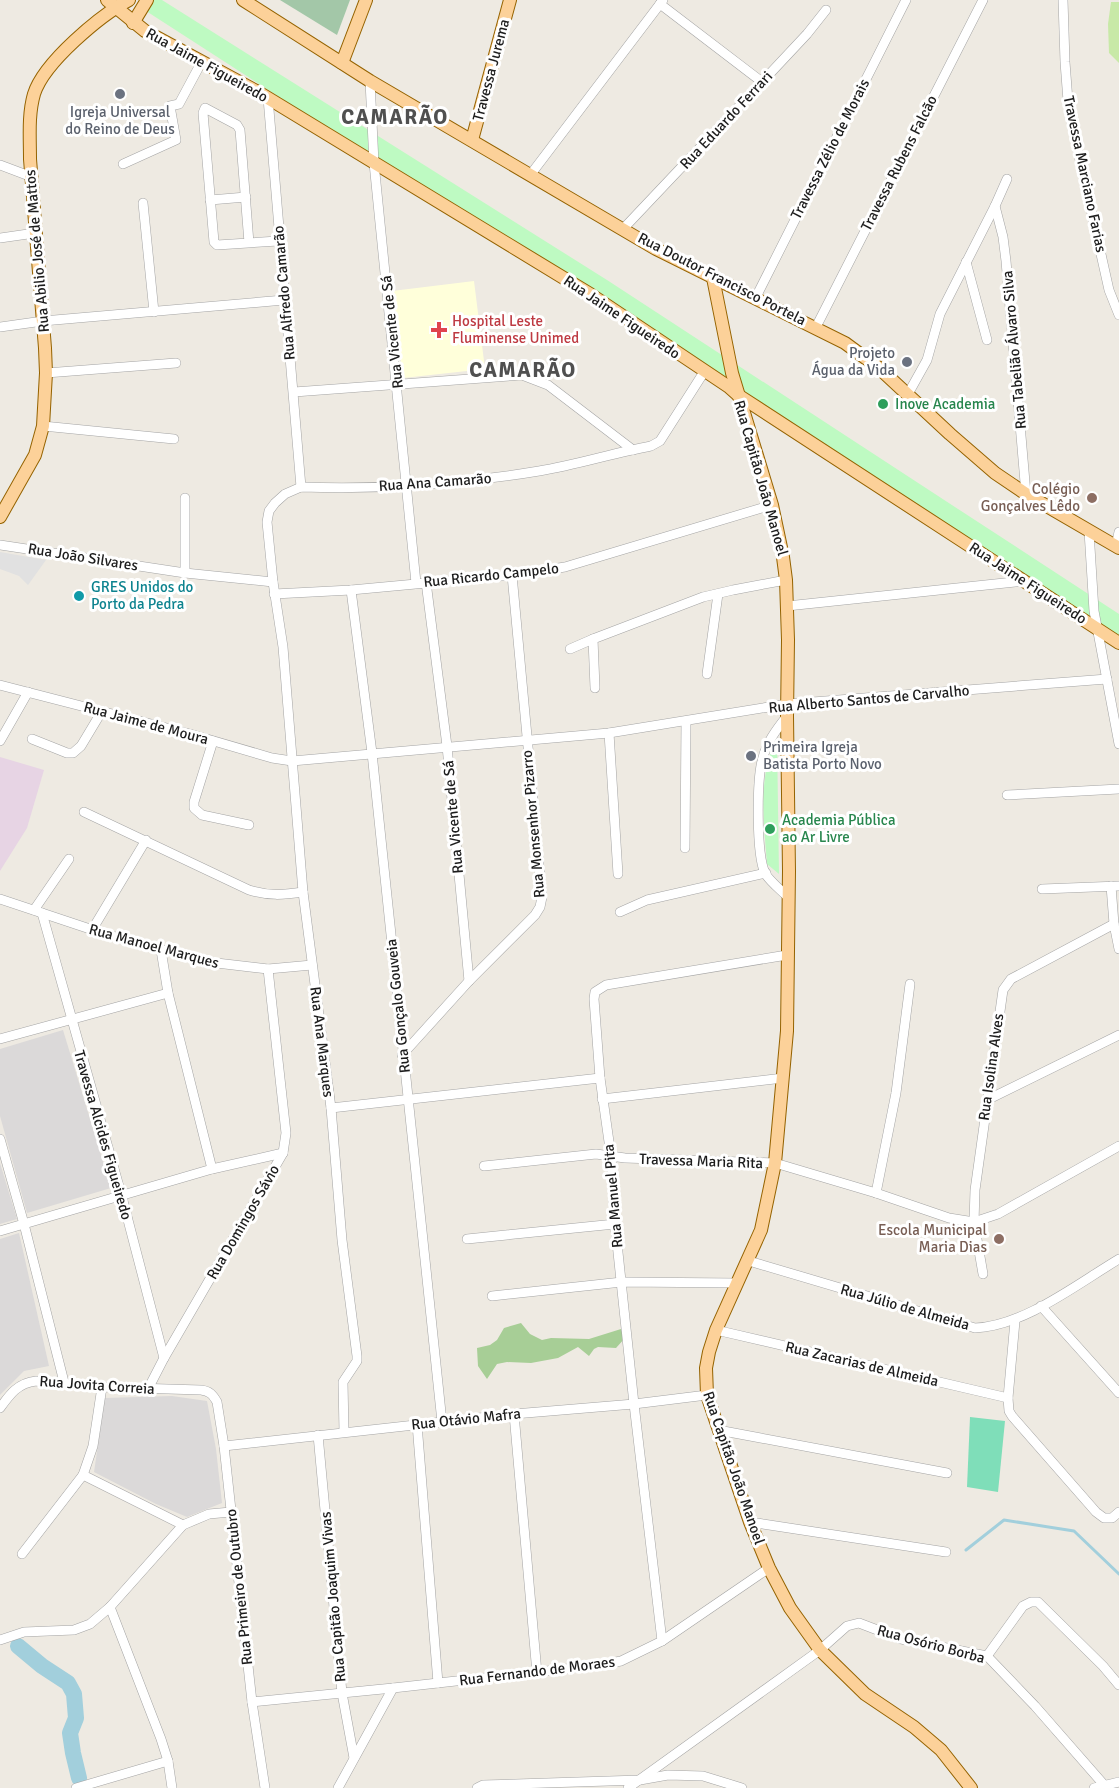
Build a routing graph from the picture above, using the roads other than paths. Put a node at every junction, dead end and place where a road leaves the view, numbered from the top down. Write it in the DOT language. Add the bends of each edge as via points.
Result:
graph roads {
  1 [pos="129,0"];
  2 [pos="147,0"];
  3 [pos="243,0"];
  4 [pos="366,0"];
  5 [pos="510,0"];
  6 [pos="906,0"];
  7 [pos="983,0"];
  8 [pos="1063,0"];
  9 [pos="662,2"];
  10 [pos="111,4"];
  11 [pos="826,10"];
  12 [pos="133,23"];
  13 [pos="201,63"];
  14 [pos="342,63"];
  15 [pos="370,81"];
  16 [pos="762,82"];
  17 [pos="267,98"];
  18 [pos="472,140"];
  19 [pos="123,164"];
  20 [pos="374,164"];
  21 [pos="0,165"];
  22 [pos="531,174"];
  23 [pos="32,177"];
  24 [pos="1006,179"];
  25 [pos="246,197"];
  26 [pos="210,200"];
  27 [pos="142,203"];
  28 [pos="995,206"];
  29 [pos="623,229"];
  30 [pos="35,233"];
  31 [pos="0,238"];
  32 [pos="278,240"];
  33 [pos="249,243"];
  34 [pos="966,262"];
  35 [pos="713,278"];
  36 [pos="755,299"];
  37 [pos="284,300"];
  38 [pos="1119,311"];
  39 [pos="154,312"];
  40 [pos="43,321"];
  41 [pos="0,327"];
  42 [pos="816,327"];
  43 [pos="987,340"];
  44 [pos="176,363"];
  45 [pos="704,372"];
  46 [pos="46,373"];
  47 [pos="398,385"];
  48 [pos="294,392"];
  49 [pos="908,394"];
  50 [pos="738,395"];
  51 [pos="44,426"];
  52 [pos="174,439"];
  53 [pos="633,450"];
  54 [pos="301,487"];
  55 [pos="407,487"];
  56 [pos="1026,494"];
  57 [pos="185,498"];
  58 [pos="772,505"];
  59 [pos="0,517"];
  60 [pos="1089,531"];
  61 [pos="1119,532"];
  62 [pos="0,545"];
  63 [pos="1117,547"];
  64 [pos="185,573"];
  65 [pos="512,575"];
  66 [pos="786,580"];
  67 [pos="1024,581"];
  68 [pos="273,582"];
  69 [pos="421,583"];
  70 [pos="351,591"];
  71 [pos="274,594"];
  72 [pos="718,594"];
  73 [pos="787,606"];
  74 [pos="1097,627"];
  75 [pos="593,639"];
  76 [pos="1119,643"];
  77 [pos="570,649"];
  78 [pos="707,674"];
  79 [pos="1107,680"];
  80 [pos="0,685"];
  81 [pos="595,688"];
  82 [pos="28,692"];
  83 [pos="787,710"];
  84 [pos="102,711"];
  85 [pos="686,721"];
  86 [pos="609,733"];
  87 [pos="32,739"];
  88 [pos="526,740"];
  89 [pos="0,741"];
  90 [pos="213,741"];
  91 [pos="1119,744"];
  92 [pos="447,746"];
  93 [pos="372,753"];
  94 [pos="292,761"];
  95 [pos="1119,789"];
  96 [pos="1007,795"];
  97 [pos="84,812"];
  98 [pos="249,825"];
  99 [pos="146,840"];
  100 [pos="685,848"];
  101 [pos="69,859"];
  102 [pos="766,873"];
  103 [pos="618,874"];
  104 [pos="1115,886"];
  105 [pos="1042,889"];
  106 [pos="303,892"];
  107 [pos="788,897"];
  108 [pos="0,899"];
  109 [pos="38,912"];
  110 [pos="620,912"];
  111 [pos="1114,924"];
  112 [pos="92,930"];
  113 [pos="1119,949"];
  114 [pos="161,950"];
  115 [pos="787,955"];
  116 [pos="312,965"];
  117 [pos="268,969"];
  118 [pos="469,981"];
  119 [pos="910,984"];
  120 [pos="168,993"];
  121 [pos="70,1019"];
  122 [pos="1119,1035"];
  123 [pos="0,1039"];
  124 [pos="402,1056"];
  125 [pos="600,1078"];
  126 [pos="783,1078"];
  127 [pos="407,1093"];
  128 [pos="602,1099"];
  129 [pos="987,1100"];
  130 [pos="331,1108"];
  131 [pos="0,1139"];
  132 [pos="1119,1146"];
  133 [pos="283,1153"];
  134 [pos="611,1156"];
  135 [pos="775,1163"];
  136 [pos="484,1166"];
  137 [pos="212,1169"];
  138 [pos="876,1193"];
  139 [pos="122,1197"];
  140 [pos="974,1222"];
  141 [pos="24,1224"];
  142 [pos="615,1224"];
  143 [pos="0,1231"];
  144 [pos="467,1239"];
  145 [pos="1119,1259"];
  146 [pos="748,1261"];
  147 [pos="983,1274"];
  148 [pos="622,1282"];
  149 [pos="738,1283"];
  150 [pos="492,1296"];
  151 [pos="1041,1306"];
  152 [pos="1015,1321"];
  153 [pos="716,1330"];
  154 [pos="164,1358"];
  155 [pos="64,1382"];
  156 [pos="102,1387"];
  157 [pos="148,1389"];
  158 [pos="206,1391"];
  159 [pos="1119,1393"];
  160 [pos="707,1395"];
  161 [pos="1008,1398"];
  162 [pos="634,1404"];
  163 [pos="0,1408"];
  164 [pos="514,1414"];
  165 [pos="442,1422"];
  166 [pos="417,1424"];
  167 [pos="718,1430"];
  168 [pos="344,1432"];
  169 [pos="318,1435"];
  170 [pos="224,1446"];
  171 [pos="947,1473"];
  172 [pos="84,1475"];
  173 [pos="231,1512"];
  174 [pos="1119,1512"];
  175 [pos="750,1522"];
  176 [pos="183,1525"];
  177 [pos="946,1552"];
  178 [pos="21,1554"];
  179 [pos="769,1568"];
  180 [pos="110,1607"];
  181 [pos="0,1640"];
  182 [pos="662,1641"];
  183 [pos="820,1650"];
  184 [pos="987,1656"];
  185 [pos="537,1673"];
  186 [pos="438,1683"];
  187 [pos="1119,1684"];
  188 [pos="393,1688"];
  189 [pos="342,1693"];
  190 [pos="252,1702"];
  191 [pos="354,1758"];
  192 [pos="168,1761"];
  193 [pos="640,1780"];
  194 [pos="1119,1782"];
  195 [pos="1105,1786"];
  196 [pos="76,1788"];
  197 [pos="172,1788"];
  198 [pos="265,1788"];
  199 [pos="338,1788"];
  200 [pos="477,1788"];
  201 [pos="628,1788"];
  202 [pos="742,1788"];
  203 [pos="971,1788"];
  204 [pos="1094,1788"];
  1 -- 10 [label="main road, Rua Abilio José de Mattos"];
  2 -- 12 [label="main road"];
  3 -- 14 [label="main road, Rua Doutor Francisco Portela"];
  4 -- 14 [label="main road"];
  5 -- 18 [label="main road, Travessa Jurema"];
  6 -- 36 [label="street, Travessa Zélio de Morais"];
  7 -- 42 [label="street, Travessa Rubens Falcão"];
  8 -- 38 [label="street, Travessa Marciano Farias" via="1073,129 1109,290"];
  9 -- 16 [label="street"];
  9 -- 22 [label="street"];
  10 -- 12 [label="main road, Rua Jaime Figueiredo"];
  10 -- 23 [label="main road, Rua Abilio José de Mattos" via="54,61 39,82 29,125"];
  11 -- 16 [label="street, Rua Eduardo Ferrari"];
  12 -- 13 [label="main road, Rua Jaime Figueiredo"];
  13 -- 17 [label="main road, Rua Jaime Figueiredo"];
  13 -- 19 [label="street" via="179,104 170,106 176,140"];
  14 -- 15 [label="main road, Rua Doutor Francisco Portela"];
  15 -- 18 [label="main road, Rua Doutor Francisco Portela"];
  15 -- 20 [label="street, Rua Vicente de Sá"];
  16 -- 29 [label="street, Rua Eduardo Ferrari"];
  17 -- 20 [label="main road, Rua Jaime Figueiredo"];
  17 -- 32 [label="street, Rua Alfredo Camarão"];
  18 -- 22 [label="main road, Rua Doutor Francisco Portela"];
  20 -- 45 [label="main road, Rua Jaime Figueiredo" via="590,294"];
  20 -- 47 [label="street, Rua Vicente de Sá"];
  21 -- 23 [label="street"];
  22 -- 29 [label="main road, Rua Doutor Francisco Portela"];
  23 -- 30 [label="main road, Rua Abilio José de Mattos"];
  24 -- 28 [label="street"];
  25 -- 26 [label="street"];
  25 -- 26 [label="street" via="240,128 204,108"];
  25 -- 33 [label="street"];
  26 -- 33 [label="street" via="215,244"];
  27 -- 39 [label="street"];
  28 -- 34 [label="street"];
  28 -- 56 [label="street, Rua Tabelião Álvaro Silva" via="1006,261"];
  29 -- 35 [label="main road, Rua Doutor Francisco Portela"];
  30 -- 31 [label="street"];
  30 -- 40 [label="main road, Rua Abilio José de Mattos"];
  32 -- 33 [label="street"];
  32 -- 37 [label="street, Rua Alfredo Camarão"];
  34 -- 43 [label="street, Rua Tabelião Álvaro Silva"];
  34 -- 49 [label="street" via="940,314 927,360"];
  35 -- 36 [label="main road, Rua Doutor Francisco Portela"];
  35 -- 50 [label="main road, Rua Capitão João Manoel"];
  36 -- 42 [label="main road, Rua Doutor Francisco Portela"];
  37 -- 39 [label="street"];
  37 -- 48 [label="street, Rua Alfredo Camarão"];
  39 -- 40 [label="street"];
  40 -- 41 [label="street"];
  40 -- 46 [label="main road, Rua Abilio José de Mattos"];
  42 -- 49 [label="main road, Rua Doutor Francisco Portela" via="859,353"];
  44 -- 46 [label="street"];
  45 -- 50 [label="main road, Rua Jaime Figueiredo"];
  45 -- 53 [label="street, Rua Ana Camarão" via="660,441"];
  46 -- 51 [label="main road, Rua Abilio José de Mattos"];
  47 -- 48 [label="street"];
  47 -- 53 [label="street" via="510,375 529,377 548,385"];
  47 -- 55 [label="street, Rua Vicente de Sá"];
  48 -- 54 [label="street, Rua Alfredo Camarão"];
  49 -- 56 [label="main road, Rua Doutor Francisco Portela" via="995,473"];
  50 -- 58 [label="main road, Rua Capitão João Manoel"];
  50 -- 67 [label="main road, Rua Jaime Figueiredo"];
  51 -- 52 [label="street"];
  51 -- 59 [label="main road, Rua Abilio José de Mattos" via="35,455"];
  53 -- 55 [label="street, Rua Ana Camarão" via="540,471"];
  54 -- 55 [label="street, Rua Ana Camarão"];
  54 -- 68 [label="street" via="285,494 268,511"];
  55 -- 69 [label="street, Rua Vicente de Sá"];
  56 -- 60 [label="main road, Rua Doutor Francisco Portela"];
  57 -- 64 [label="street"];
  58 -- 65 [label="street, Rua Ricardo Campelo" via="565,567"];
  58 -- 66 [label="main road, Rua Capitão João Manoel"];
  60 -- 63 [label="main road, Rua Doutor Francisco Portela"];
  60 -- 74 [label="street"];
  61 -- 63 [label="street"];
  62 -- 64 [label="street, Rua João Silvares"];
  64 -- 68 [label="street, Rua João Silvares"];
  65 -- 69 [label="street, Rua Ricardo Campelo"];
  65 -- 88 [label="street, Rua Monsenhor Pizarro"];
  66 -- 72 [label="street"];
  66 -- 73 [label="main road, Rua Capitão João Manoel"];
  67 -- 73 [label="street"];
  67 -- 74 [label="main road, Rua Jaime Figueiredo"];
  68 -- 71 [label="street"];
  69 -- 70 [label="street, Rua Ricardo Campelo"];
  69 -- 92 [label="street, Rua Vicente de Sá"];
  70 -- 71 [label="street, Rua Ricardo Campelo"];
  70 -- 93 [label="street, Rua Gonçalo Gouveia"];
  71 -- 94 [label="street, Rua Ana Marques"];
  72 -- 75 [label="street"];
  72 -- 78 [label="street"];
  73 -- 83 [label="main road, Rua Capitão João Manoel"];
  74 -- 76 [label="main road, Rua Jaime Figueiredo"];
  74 -- 79 [label="street"];
  75 -- 77 [label="street"];
  75 -- 81 [label="street"];
  79 -- 83 [label="street, Rua Alberto Santos de Carvalho"];
  79 -- 91 [label="street"];
  80 -- 82 [label="street, Rua Jaime de Moura"];
  82 -- 84 [label="street, Rua Jaime de Moura"];
  82 -- 89 [label="street"];
  83 -- 85 [label="street, Rua Alberto Santos de Carvalho"];
  83 -- 102 [label="street" via="761,762 760,839"];
  83 -- 107 [label="main road, Rua Capitão João Manoel"];
  84 -- 87 [label="street" via="73,753"];
  84 -- 90 [label="street, Rua Jaime de Moura"];
  85 -- 86 [label="street, Rua Alberto Santos de Carvalho"];
  85 -- 100 [label="street"];
  86 -- 88 [label="street, Rua Alberto Santos de Carvalho"];
  86 -- 103 [label="street"];
  88 -- 92 [label="street, Rua Alberto Santos de Carvalho"];
  88 -- 118 [label="street, Rua Monsenhor Pizarro" via="540,907"];
  90 -- 94 [label="street, Rua Jaime de Moura"];
  90 -- 98 [label="street" via="194,808 202,815"];
  92 -- 93 [label="street, Rua Alberto Santos de Carvalho"];
  92 -- 118 [label="street, Rua Vicente de Sá"];
  93 -- 94 [label="street, Rua Jaime de Moura"];
  93 -- 124 [label="street, Rua Gonçalo Gouveia"];
  94 -- 106 [label="street, Rua Ana Marques"];
  95 -- 96 [label="street"];
  97 -- 99 [label="street"];
  99 -- 106 [label="street" via="249,890 280,896"];
  99 -- 112 [label="street"];
  101 -- 109 [label="street"];
  102 -- 107 [label="street"];
  102 -- 110 [label="street" via="647,900"];
  104 -- 105 [label="street"];
  104 -- 111 [label="street"];
  106 -- 116 [label="street, Rua Ana Marques"];
  107 -- 115 [label="main road, Rua Capitão João Manoel"];
  108 -- 109 [label="street, Rua Manoel Marques"];
  109 -- 112 [label="street, Rua Manoel Marques"];
  109 -- 121 [label="street, Travessa Alcides Figueiredo"];
  111 -- 113 [label="street"];
  111 -- 129 [label="street, Rua Isolina Alves" via="1006,983 1000,998"];
  112 -- 114 [label="street, Rua Manoel Marques"];
  114 -- 117 [label="street, Rua Manoel Marques" via="218,964"];
  114 -- 120 [label="street"];
  115 -- 125 [label="street, Rua Manuel Pita" via="598,989 594,999"];
  115 -- 126 [label="main road, Rua Capitão João Manoel"];
  116 -- 117 [label="street, Rua Manoel Marques"];
  116 -- 130 [label="street, Rua Ana Marques"];
  117 -- 133 [label="street, Rua Domingos Sávio" via="286,1133"];
  118 -- 124 [label="street, Rua Monsenhor Pizarro"];
  119 -- 138 [label="street" via="896,1093"];
  120 -- 121 [label="street"];
  120 -- 137 [label="street"];
  121 -- 123 [label="street"];
  121 -- 139 [label="street, Travessa Alcides Figueiredo"];
  122 -- 129 [label="street"];
  124 -- 127 [label="street, Rua Gonçalo Gouveia"];
  125 -- 127 [label="street"];
  125 -- 128 [label="street, Rua Manuel Pita"];
  126 -- 128 [label="street"];
  126 -- 135 [label="main road, Rua Capitão João Manoel"];
  127 -- 130 [label="street"];
  127 -- 165 [label="street, Rua Gonçalo Gouveia"];
  128 -- 134 [label="street, Rua Manuel Pita"];
  129 -- 140 [label="street, Rua Isolina Alves"];
  130 -- 168 [label="street, Rua Ana Marques" via="357,1356 343,1382"];
  131 -- 141 [label="street"];
  132 -- 140 [label="street" via="998,1214"];
  133 -- 137 [label="street"];
  133 -- 154 [label="street, Rua Domingos Sávio"];
  134 -- 135 [label="street, Travessa Maria Rita"];
  134 -- 136 [label="street, Travessa Maria Rita" via="583,1155"];
  134 -- 142 [label="street, Rua Manuel Pita"];
  135 -- 138 [label="street, Travessa Maria Rita"];
  135 -- 146 [label="main road, Rua Capitão João Manoel" via="765,1215"];
  137 -- 139 [label="street"];
  138 -- 140 [label="street, Travessa Maria Rita" via="949,1218"];
  139 -- 141 [label="street"];
  139 -- 154 [label="street, Travessa Alcides Figueiredo"];
  140 -- 147 [label="street, Rua Isolina Alves"];
  141 -- 143 [label="street"];
  141 -- 155 [label="street"];
  142 -- 144 [label="street"];
  142 -- 148 [label="street, Rua Manuel Pita"];
  145 -- 151 [label="street, Rua Júlio de Almeida"];
  146 -- 149 [label="main road, Rua Capitão João Manoel"];
  146 -- 152 [label="street, Rua Júlio de Almeida" via="967,1326 990,1328"];
  148 -- 149 [label="street"];
  148 -- 150 [label="street"];
  148 -- 162 [label="street, Rua Manuel Pita"];
  149 -- 153 [label="main road, Rua Capitão João Manoel"];
  151 -- 152 [label="street, Rua Júlio de Almeida"];
  151 -- 159 [label="street"];
  152 -- 161 [label="street"];
  153 -- 160 [label="main road, Rua Capitão João Manoel" via="706,1368"];
  153 -- 161 [label="street, Rua Zacarias de Almeida"];
  154 -- 157 [label="street, Rua Domingos Sávio"];
  155 -- 156 [label="street, Rua Jovita Correia"];
  155 -- 163 [label="street, Rua Jovita Correia" via="25,1382"];
  156 -- 157 [label="street, Rua Jovita Correia"];
  156 -- 172 [label="street" via="93,1446"];
  157 -- 158 [label="street, Rua Jovita Correia"];
  158 -- 170 [label="street, Rua Primeiro de Outubro" via="217,1402"];
  160 -- 162 [label="street, Rua Otávio Mafra"];
  160 -- 167 [label="main road, Rua Capitão João Manoel"];
  161 -- 174 [label="street" via="1012,1416 1096,1512 1104,1518"];
  162 -- 164 [label="street, Rua Otávio Mafra"];
  162 -- 182 [label="street, Rua Manuel Pita"];
  164 -- 165 [label="street, Rua Otávio Mafra"];
  164 -- 185 [label="street"];
  165 -- 166 [label="street, Rua Otávio Mafra"];
  166 -- 168 [label="street, Rua Otávio Mafra"];
  166 -- 186 [label="street"];
  167 -- 171 [label="street"];
  167 -- 175 [label="main road, Rua Capitão João Manoel"];
  168 -- 169 [label="street, Rua Otávio Mafra"];
  169 -- 170 [label="street, Rua Otávio Mafra"];
  169 -- 189 [label="street, Rua Capitão Joaquim Vivas"];
  170 -- 173 [label="street, Rua Primeiro de Outubro"];
  172 -- 176 [label="street"];
  172 -- 178 [label="street"];
  173 -- 176 [label="street" via="209,1514"];
  173 -- 190 [label="street, Rua Primeiro de Outubro"];
  175 -- 177 [label="street"];
  175 -- 179 [label="main road, Rua Capitão João Manoel"];
  176 -- 180 [label="street"];
  179 -- 182 [label="street, Rua Fernando de Moraes"];
  179 -- 183 [label="main road, Rua Capitão João Manoel" via="790,1608"];
  180 -- 181 [label="street" via="90,1624 74,1630 24,1632"];
  180 -- 192 [label="street"];
  182 -- 185 [label="street, Rua Fernando de Moraes" via="621,1661"];
  183 -- 184 [label="street, Rua Osório Borba" via="847,1626 860,1623 901,1639"];
  183 -- 193 [label="street, Rua Osório Borba"];
  183 -- 203 [label="main road, Rua Capitão João Manoel" via="865,1694 940,1750"];
  184 -- 187 [label="street" via="1023,1606 1038,1602"];
  184 -- 195 [label="street, Rua Osório Borba"];
  185 -- 186 [label="street, Rua Fernando de Moraes"];
  186 -- 188 [label="street, Rua Fernando de Moraes"];
  188 -- 189 [label="street, Rua Fernando de Moraes"];
  188 -- 191 [label="street"];
  189 -- 190 [label="street, Rua Fernando de Moraes"];
  189 -- 191 [label="street, Rua Capitão Joaquim Vivas"];
  190 -- 198 [label="street, Rua Primeiro de Outubro"];
  191 -- 199 [label="street"];
  192 -- 196 [label="street"];
  192 -- 197 [label="street"];
  193 -- 200 [label="street"];
  193 -- 201 [label="street, Rua Osório Borba"];
  193 -- 202 [label="street" via="668,1775 703,1776"];
  194 -- 195 [label="street"];
  195 -- 204 [label="street"];
}
